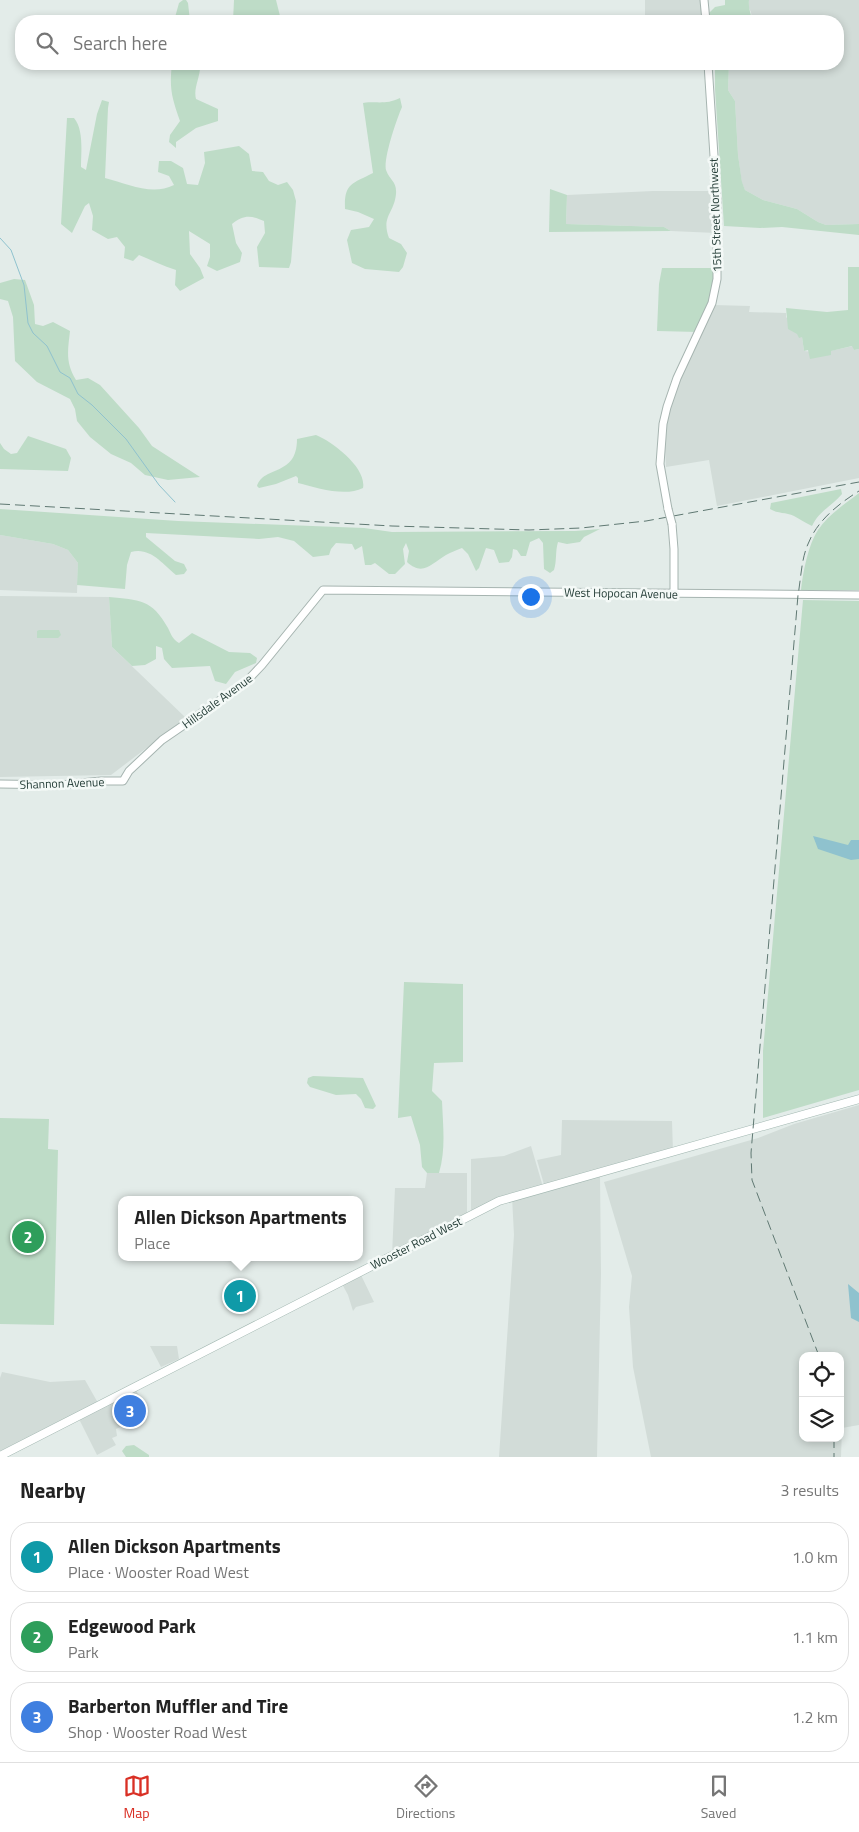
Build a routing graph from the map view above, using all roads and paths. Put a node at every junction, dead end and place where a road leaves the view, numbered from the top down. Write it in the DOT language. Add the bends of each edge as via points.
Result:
graph roads {
  1 [pos="704,0"];
  2 [pos="705,15"];
  3 [pos="708,70"];
  4 [pos="323,590"];
  5 [pos="674,593"];
  6 [pos="859,595"];
  7 [pos="123,781"];
  8 [pos="0,784"];
  9 [pos="859,1099"];
  10 [pos="0,1456"];
  1 -- 2 [label="street"];
  3 -- 5 [label="street, 15th Street Northwest, bridge" via="717,202 717,279 712,303 667,407 661,444 660,464 672,524"];
  4 -- 5 [label="street, West Hopocan Avenue"];
  4 -- 7 [label="street, Hillsdale Avenue" via="245,683 162,740 129,771"];
  5 -- 6 [label="street, West Hopocan Avenue"];
  7 -- 8 [label="street, Shannon Avenue"];
  9 -- 10 [label="main road, Wooster Road West" via="499,1201"];
}
